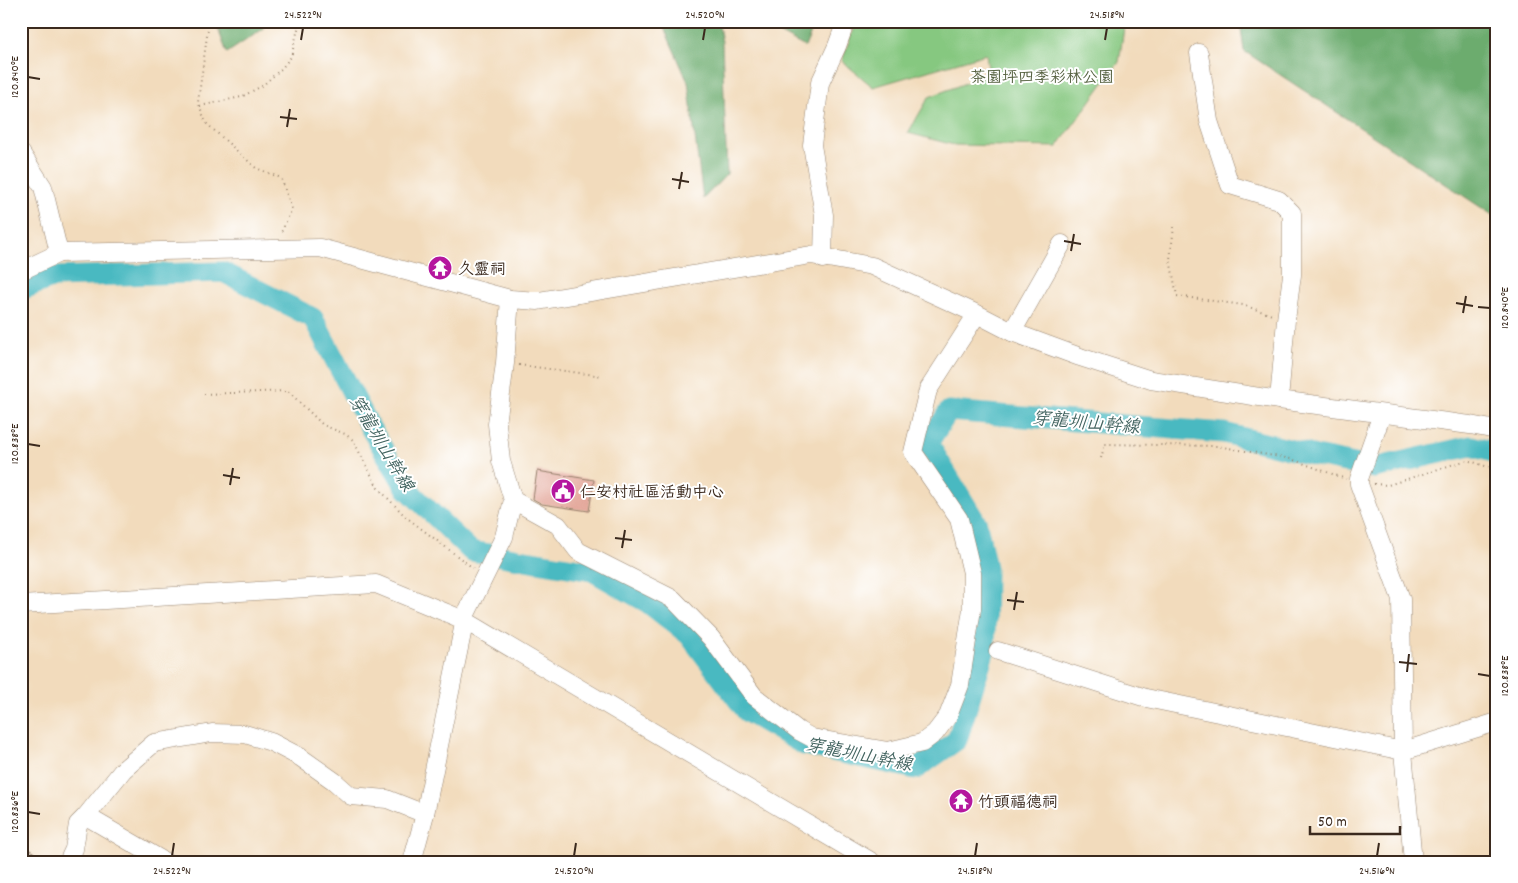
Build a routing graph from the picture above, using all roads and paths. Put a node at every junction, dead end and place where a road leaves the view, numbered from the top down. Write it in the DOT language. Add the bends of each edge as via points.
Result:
graph roads {
  1 [pos="209,21"];
  2 [pos="300,21"];
  3 [pos="846,21"];
  4 [pos="1199,54"];
  5 [pos="200,106"];
  6 [pos="21,153"];
  7 [pos="1174,227"];
  8 [pos="1062,244"];
  9 [pos="274,249"];
  10 [pos="58,253"];
  11 [pos="824,258"];
  12 [pos="21,271"];
  13 [pos="510,299"];
  14 [pos="977,314"];
  15 [pos="1286,320"];
  16 [pos="1012,332"];
  17 [pos="505,363"];
  18 [pos="604,376"];
  19 [pos="204,394"];
  20 [pos="1279,400"];
  21 [pos="1382,414"];
  22 [pos="1497,430"];
  23 [pos="1100,458"];
  24 [pos="1497,470"];
  25 [pos="1359,482"];
  26 [pos="513,500"];
  27 [pos="487,573"];
  28 [pos="21,605"];
  29 [pos="464,620"];
  30 [pos="998,651"];
  31 [pos="1497,722"];
  32 [pos="1403,751"];
  33 [pos="426,814"];
  34 [pos="86,816"];
  35 [pos="21,858"];
  36 [pos="27,862"];
  37 [pos="68,862"];
  38 [pos="164,862"];
  39 [pos="412,862"];
  40 [pos="872,862"];
  41 [pos="1414,862"];
  1 -- 5 [label="path"];
  2 -- 5 [label="path" via="291,57 262,86 241,98"];
  3 -- 11 [label="street" via="820,83 812,145 824,216"];
  4 -- 15 [label="street" via="1209,120 1230,185 1280,200 1292,213 1292,275"];
  5 -- 9 [label="path" via="206,123 256,168 281,178 292,209"];
  6 -- 10 [label="street" via="42,187"];
  7 -- 15 [label="path" via="1170,259 1177,296 1242,305"];
  8 -- 16 [label="street"];
  9 -- 10 [label="street"];
  9 -- 13 [label="street" via="320,248"];
  10 -- 12 [label="street"];
  11 -- 13 [label="street" via="810,255 538,301"];
  11 -- 14 [label="street" via="872,266"];
  13 -- 17 [label="street"];
  14 -- 16 [label="street"];
  14 -- 26 [label="street" via="928,390 913,452 959,519 972,573 972,609 960,685 948,716 922,743 888,750 812,738 799,731 754,696 710,638 673,599 578,551 558,525"];
  15 -- 20 [label="street"];
  16 -- 20 [label="street" via="1151,380"];
  17 -- 18 [label="path"];
  17 -- 26 [label="street" via="497,424 501,461"];
  19 -- 27 [label="path" via="288,392 323,425 353,440 378,488 406,517"];
  20 -- 21 [label="street"];
  21 -- 22 [label="street"];
  21 -- 25 [label="street"];
  23 -- 25 [label="path" via="1105,444 1217,446 1291,459"];
  24 -- 25 [label="path" via="1467,460 1388,485"];
  25 -- 32 [label="street" via="1401,599"];
  26 -- 27 [label="street" via="504,537"];
  27 -- 29 [label="street"];
  28 -- 29 [label="street" via="376,584"];
  29 -- 33 [label="street"];
  29 -- 40 [label="street"];
  30 -- 32 [label="street" via="1146,698"];
  31 -- 32 [label="street"];
  32 -- 41 [label="street"];
  33 -- 34 [label="street" via="387,799 352,796 300,757 271,742 245,734 212,733 154,743 123,770"];
  33 -- 39 [label="street"];
  34 -- 37 [label="street" via="78,824"];
  34 -- 38 [label="street"];
  35 -- 36 [label="main road"];
}
